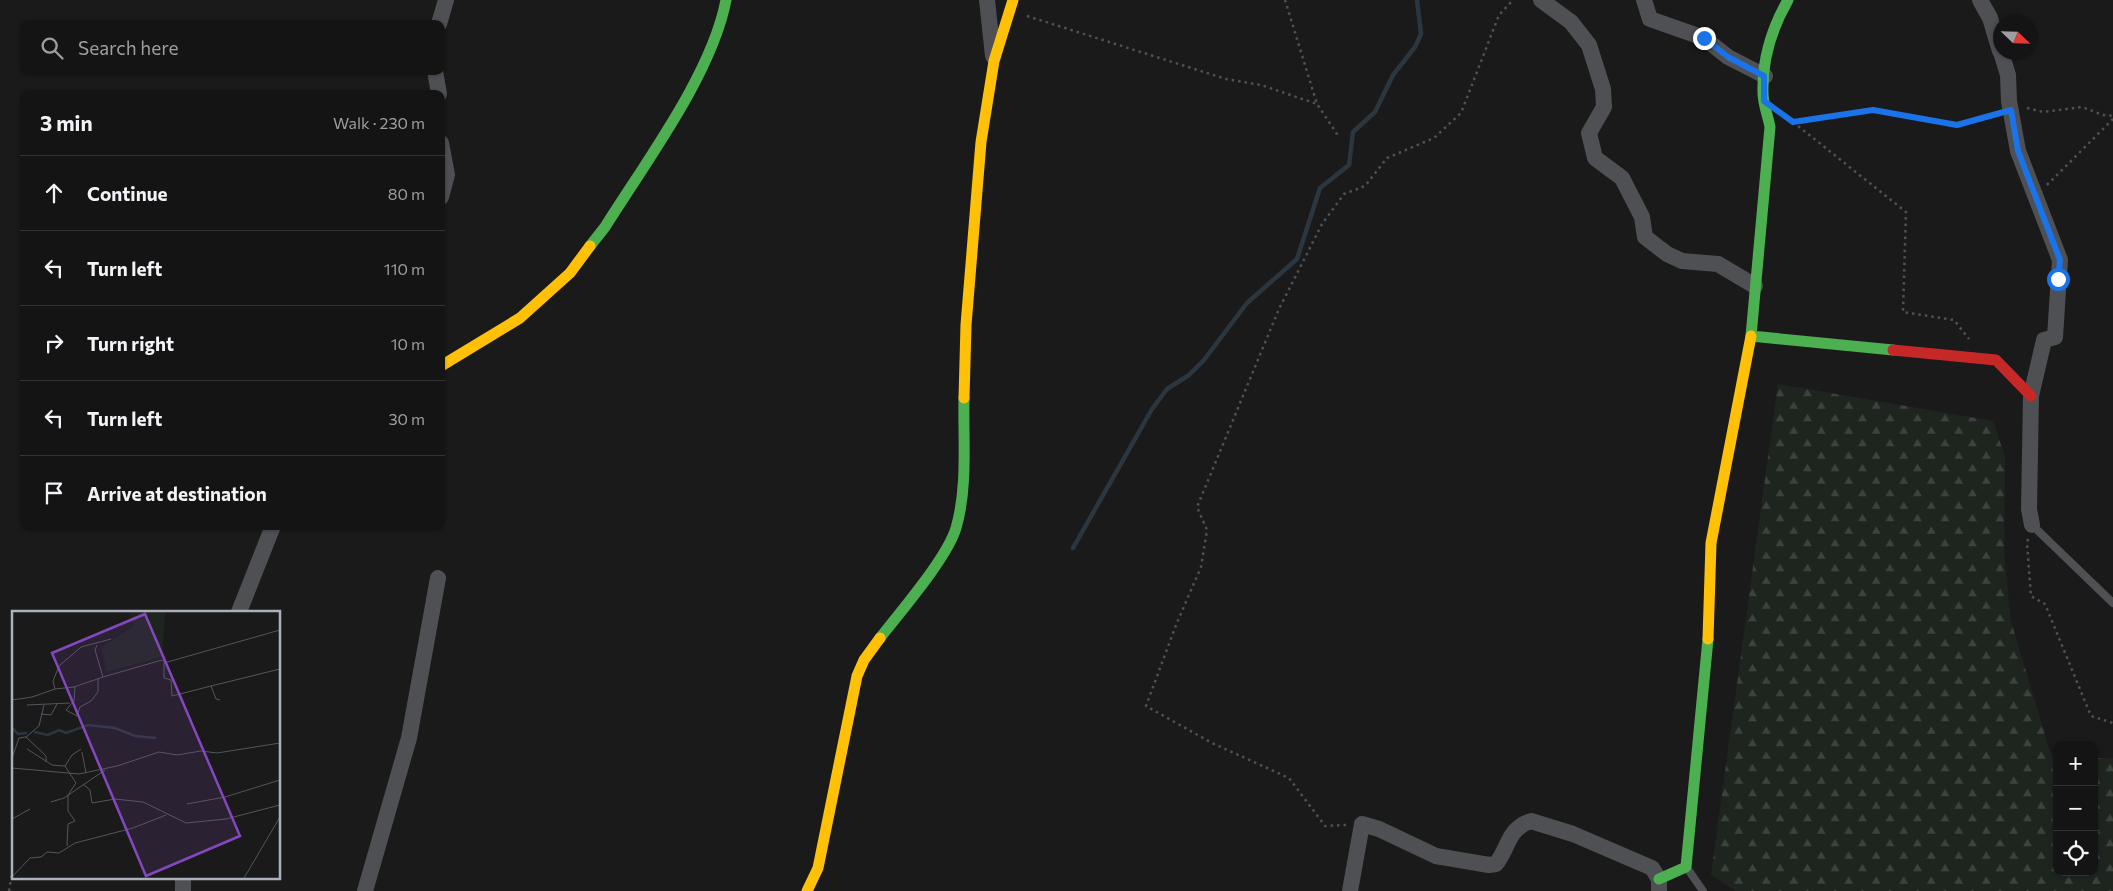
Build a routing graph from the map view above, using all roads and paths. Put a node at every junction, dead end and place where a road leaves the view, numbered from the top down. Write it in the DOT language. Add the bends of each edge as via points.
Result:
graph roads {
  1 [pos="446,0"];
  2 [pos="726,0"];
  3 [pos="986,0"];
  4 [pos="1285,0"];
  5 [pos="1513,0"];
  6 [pos="1541,0"];
  7 [pos="1644,0"];
  8 [pos="1788,0"];
  9 [pos="1980,0"];
  10 [pos="1012,5"];
  11 [pos="440,20"];
  12 [pos="1993,27"];
  13 [pos="2003,60"];
  14 [pos="994,61"];
  15 [pos="436,75"];
  16 [pos="1764,76"];
  17 [pos="438,90"];
  18 [pos="1317,104"];
  19 [pos="2010,105"];
  20 [pos="1786,117"];
  21 [pos="2113,117"];
  22 [pos="1793,122"];
  23 [pos="1339,137"];
  24 [pos="445,164"];
  25 [pos="445,182"];
  26 [pos="2035,196"];
  27 [pos="1755,286"];
  28 [pos="1750,336"];
  29 [pos="1986,359"];
  30 [pos="445,364"];
  31 [pos="2031,396"];
  32 [pos="2032,525"];
  33 [pos="271,530"];
  34 [pos="438,578"];
  35 [pos="2113,602"];
  36 [pos="239,611"];
  37 [pos="2113,723"];
  38 [pos="1362,824"];
  39 [pos="1686,867"];
  40 [pos="12,873"];
  41 [pos="183,878"];
  42 [pos="1659,885"];
  43 [pos="9,891"];
  44 [pos="183,891"];
  45 [pos="365,891"];
  46 [pos="808,891"];
  47 [pos="1350,891"];
  48 [pos="1703,891"];
  1 -- 11 [label="street"];
  2 -- 30 [label="street" via="723,16 699,75 605,227 570,273 520,318"];
  3 -- 14 [label="street"];
  4 -- 18 [label="path"];
  5 -- 38 [label="path" via="1498,15 1461,113 1434,138 1387,158 1365,186 1344,194 1322,224 1279,309 1197,508 1207,530 1201,567 1146,706 1212,743 1289,778 1325,826"];
  6 -- 27 [label="street" via="1571,22 1589,45 1603,89 1604,107 1589,133 1595,158 1622,178 1642,217 1645,237 1682,261 1718,264"];
  7 -- 16 [label="street" via="1650,19 1704,38 1728,57"];
  8 -- 16 [label="street" via="1775,23"];
  9 -- 12 [label="street"];
  10 -- 14 [label="street"];
  10 -- 18 [label="path" via="1226,79 1261,86"];
  13 -- 19 [label="street"];
  14 -- 46 [label="street" via="981,142 966,325 962,485 956,528 947,548 864,660 857,676 818,868"];
  15 -- 17 [label="street"];
  16 -- 27 [label="street" via="1763,94 1770,126"];
  18 -- 23 [label="path"];
  19 -- 21 [label="path" via="2043,112 2082,107"];
  19 -- 22 [label="path" via="1957,125 1873,110"];
  19 -- 26 [label="street" via="2018,151"];
  20 -- 22 [label="path"];
  21 -- 26 [label="path"];
  22 -- 29 [label="path" via="1906,212 1903,312 1954,320"];
  24 -- 25 [label="street"];
  26 -- 31 [label="street" via="2060,260 2055,337 2044,340"];
  27 -- 28 [label="street"];
  28 -- 29 [label="street"];
  28 -- 39 [label="street" via="1711,543 1707,666"];
  29 -- 31 [label="street" via="1996,360"];
  31 -- 32 [label="street" via="2029,509"];
  32 -- 35 [label="lane"];
  32 -- 37 [label="path" via="2026,543 2031,596 2045,604 2091,716"];
  33 -- 36 [label="street"];
  34 -- 45 [label="street" via="410,738"];
  38 -- 42 [label="street" via="1436,856 1489,865 1500,859 1514,830 1531,821 1574,834 1652,868"];
  38 -- 47 [label="street"];
  39 -- 42 [label="street"];
  39 -- 48 [label="lane"];
  40 -- 43 [label="path"];
  41 -- 44 [label="street"];
}
